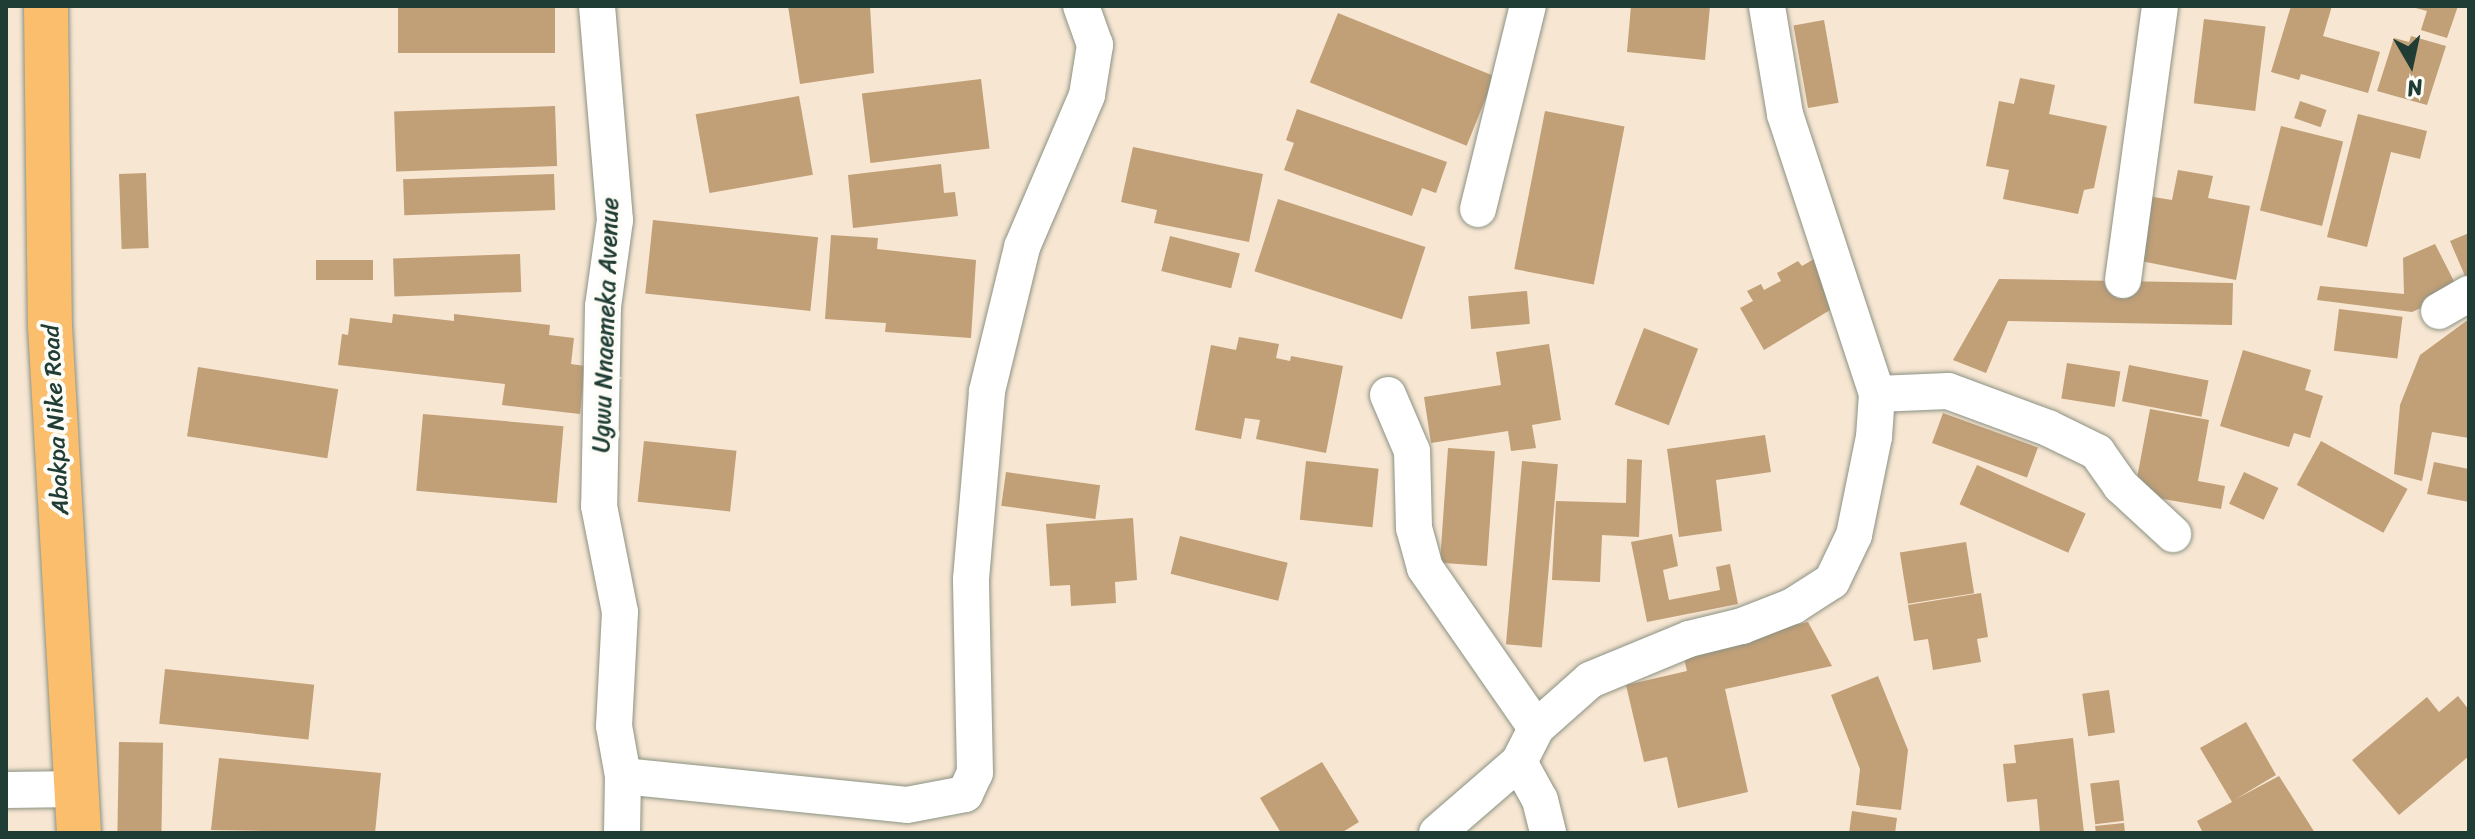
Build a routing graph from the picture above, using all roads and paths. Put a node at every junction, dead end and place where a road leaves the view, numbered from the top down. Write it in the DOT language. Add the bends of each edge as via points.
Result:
graph roads {
  1 [pos="46,6"];
  2 [pos="597,6"];
  3 [pos="1081,6"];
  4 [pos="1528,6"];
  5 [pos="1767,6"];
  6 [pos="2160,6"];
  7 [pos="1478,209"];
  8 [pos="2123,280"];
  9 [pos="1877,394"];
  10 [pos="1388,395"];
  11 [pos="2173,534"];
  12 [pos="1536,728"];
  13 [pos="1519,762"];
  14 [pos="623,776"];
  15 [pos="79,789"];
  16 [pos="6,790"];
  17 [pos="79,833"];
  18 [pos="622,833"];
  19 [pos="1437,833"];
  20 [pos="1548,833"];
  1 -- 15 [label="main road, Abakpa Nike Road" via="50,326"];
  2 -- 14 [label="street, Ugwu Nnaemeka Avenue" via="615,220 603,306 599,506 620,612 614,726"];
  3 -- 14 [label="street" via="1095,45 1087,95 1022,247 987,391 971,579 975,773 965,794 907,805"];
  4 -- 7 [label="street"];
  5 -- 9 [label="street" via="1785,114"];
  6 -- 8 [label="street"];
  9 -- 11 [label="street" via="1948,391 2048,428 2097,452 2121,486"];
  9 -- 12 [label="street" via="1854,535 1832,581 1793,606 1689,639 1590,680"];
  10 -- 12 [label="street" via="1412,451 1414,528 1425,568"];
  12 -- 13 [label="street"];
  13 -- 19 [label="street"];
  13 -- 20 [label="street" via="1540,800"];
  14 -- 18 [label="street, Ugwu Nnaemeka Avenue"];
  15 -- 16 [label="street"];
  15 -- 17 [label="main road, Abakpa Nike Road"];
}
